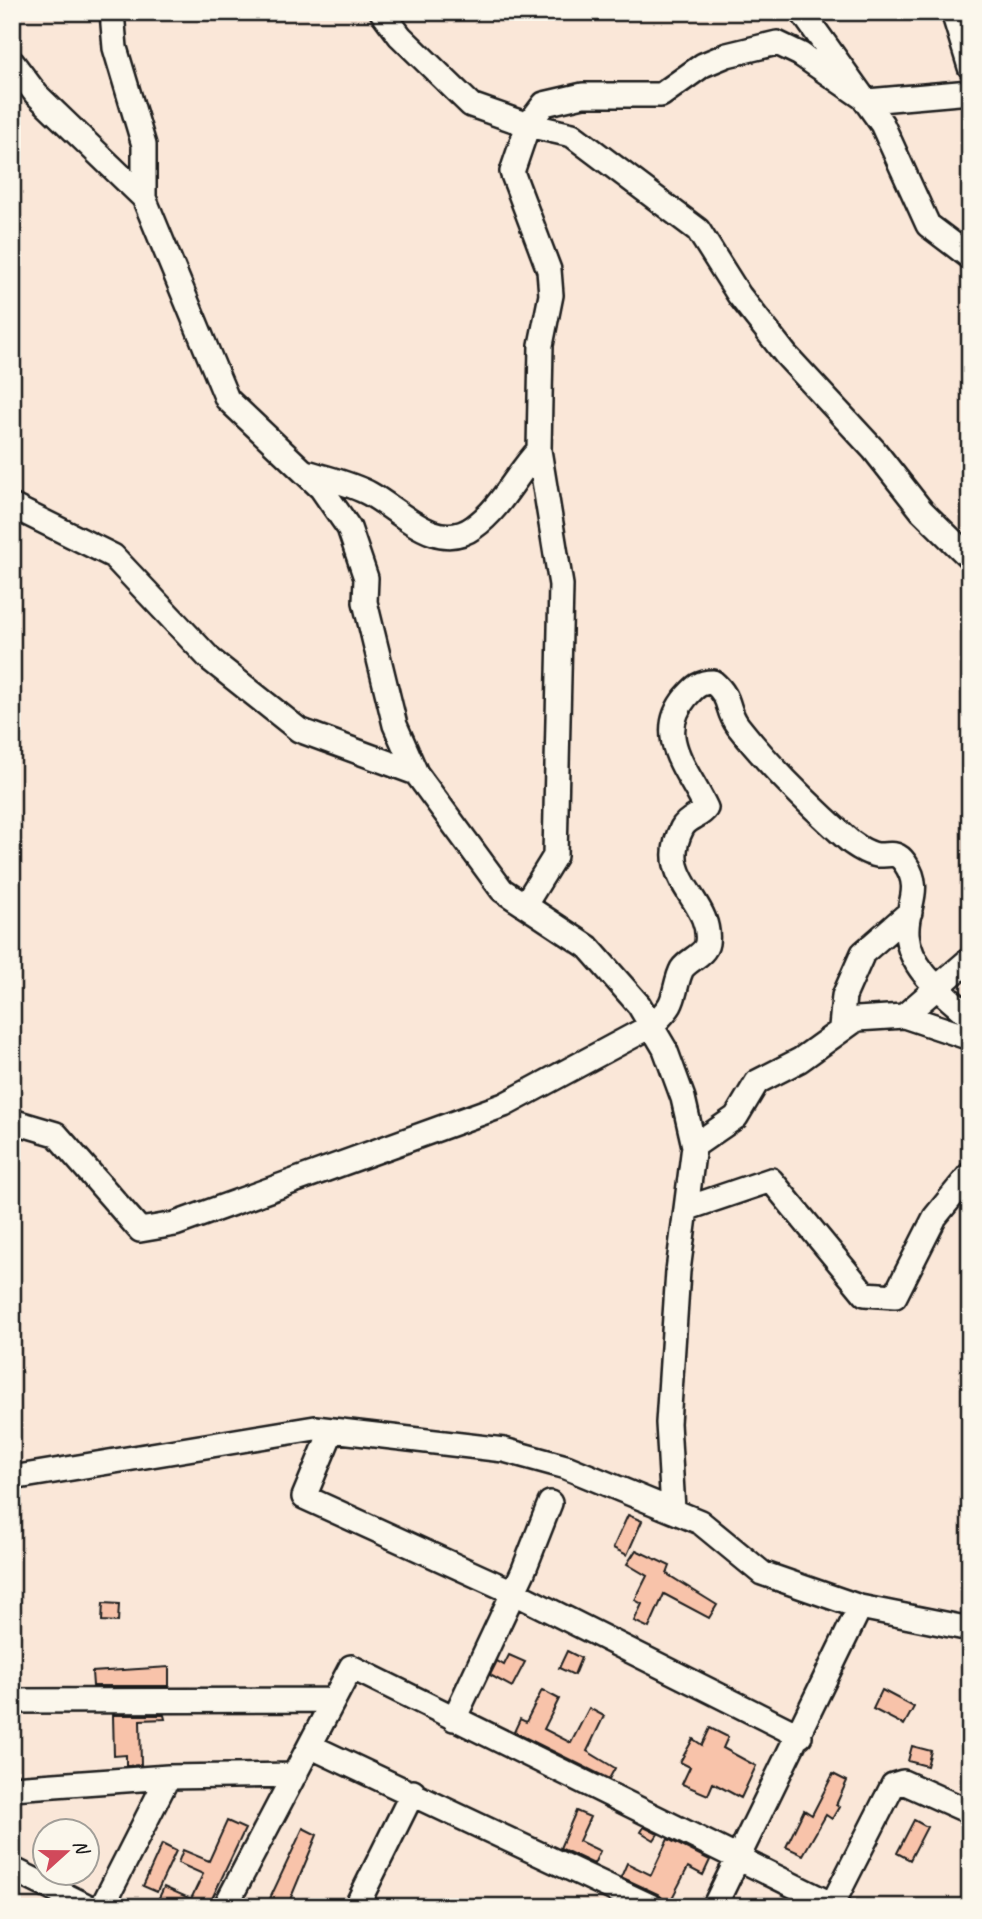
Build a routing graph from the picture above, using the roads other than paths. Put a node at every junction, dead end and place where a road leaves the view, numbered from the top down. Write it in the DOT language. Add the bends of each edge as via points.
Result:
graph roads {
  1 [pos="112,12"];
  2 [pos="382,12"];
  3 [pos="802,12"];
  4 [pos="953,12"];
  5 [pos="12,62"];
  6 [pos="970,67"];
  7 [pos="970,92"];
  8 [pos="868,102"];
  9 [pos="528,125"];
  10 [pos="144,198"];
  11 [pos="970,257"];
  12 [pos="539,450"];
  13 [pos="304,471"];
  14 [pos="12,506"];
  15 [pos="970,558"];
  16 [pos="416,773"];
  17 [pos="526,903"];
  18 [pos="910,912"];
  19 [pos="970,959"];
  20 [pos="936,986"];
  21 [pos="904,1016"];
  22 [pos="970,1017"];
  23 [pos="653,1025"];
  24 [pos="841,1027"];
  25 [pos="970,1038"];
  26 [pos="12,1121"];
  27 [pos="694,1146"];
  28 [pos="970,1174"];
  29 [pos="688,1208"];
  30 [pos="332,1430"];
  31 [pos="12,1478"];
  32 [pos="550,1503"];
  33 [pos="673,1510"];
  34 [pos="513,1592"];
  35 [pos="860,1606"];
  36 [pos="970,1629"];
  37 [pos="332,1700"];
  38 [pos="12,1701"];
  39 [pos="454,1719"];
  40 [pos="800,1736"];
  41 [pos="310,1746"];
  42 [pos="295,1775"];
  43 [pos="168,1777"];
  44 [pos="12,1788"];
  45 [pos="412,1792"];
  46 [pos="970,1812"];
  47 [pos="740,1859"];
  48 [pos="12,1869"];
  49 [pos="833,1906"];
  50 [pos="89,1907"];
  51 [pos="102,1907"];
  52 [pos="225,1907"];
  53 [pos="356,1907"];
  54 [pos="652,1907"];
  55 [pos="714,1907"];
  1 -- 10 [label="street" via="115,48 144,145"];
  2 -- 9 [label="street" via="400,36 471,105"];
  3 -- 8 [label="street"];
  4 -- 6 [label="street"];
  5 -- 10 [label="street" via="36,94"];
  7 -- 8 [label="street"];
  8 -- 9 [label="street" via="800,54 776,43 715,60 661,95 583,95 544,104"];
  8 -- 11 [label="street" via="928,225"];
  9 -- 12 [label="street" via="512,172 549,270 551,295 541,345"];
  9 -- 15 [label="street" via="572,135 698,230 739,295 786,355 874,450 922,511"];
  10 -- 13 [label="street" via="228,399"];
  12 -- 13 [label="street" via="510,491 474,528 450,536 424,530 369,493"];
  12 -- 17 [label="street" via="561,585 559,731 555,856"];
  13 -- 16 [label="street" via="349,528 366,578 365,602 394,725"];
  14 -- 16 [label="street" via="113,556 211,660 299,730"];
  16 -- 17 [label="street" via="502,890"];
  17 -- 23 [label="street" via="588,947"];
  18 -- 20 [label="street" via="907,934 917,967"];
  18 -- 23 [label="street" via="915,896 904,860 893,853 877,855 852,843 762,756 730,715 730,700 722,689 713,682 697,685 673,712 672,728 679,759 706,808 681,830 676,865 680,883 706,925 708,940 706,949 682,969 670,1005"];
  18 -- 24 [label="street" via="863,953 844,996"];
  19 -- 20 [label="street"];
  20 -- 21 [label="street"];
  20 -- 22 [label="street"];
  21 -- 24 [label="street" via="857,1019"];
  21 -- 25 [label="street"];
  23 -- 26 [label="street" via="504,1105 175,1224 140,1230 56,1134"];
  23 -- 27 [label="street" via="683,1098"];
  24 -- 27 [label="street" via="800,1060 757,1082 736,1117"];
  27 -- 29 [label="street"];
  28 -- 29 [label="street" via="935,1217 895,1296 865,1294 771,1180"];
  29 -- 33 [label="street" via="678,1271 668,1423"];
  30 -- 31 [label="street" via="315,1428"];
  30 -- 33 [label="street" via="504,1450 566,1467"];
  30 -- 34 [label="street" via="304,1497"];
  32 -- 34 [label="street"];
  33 -- 35 [label="street" via="700,1522 762,1573"];
  34 -- 39 [label="street"];
  34 -- 40 [label="street"];
  35 -- 36 [label="street"];
  35 -- 40 [label="street"];
  37 -- 38 [label="street"];
  37 -- 39 [label="street" via="351,1667"];
  37 -- 41 [label="street"];
  39 -- 47 [label="street"];
  40 -- 47 [label="street"];
  41 -- 42 [label="street"];
  41 -- 45 [label="street"];
  42 -- 43 [label="street"];
  42 -- 52 [label="street"];
  43 -- 44 [label="street"];
  43 -- 51 [label="street"];
  45 -- 53 [label="street"];
  45 -- 54 [label="street"];
  46 -- 49 [label="street" via="903,1782 893,1785"];
  47 -- 49 [label="street"];
  47 -- 55 [label="street"];
  48 -- 50 [label="street"];
}
